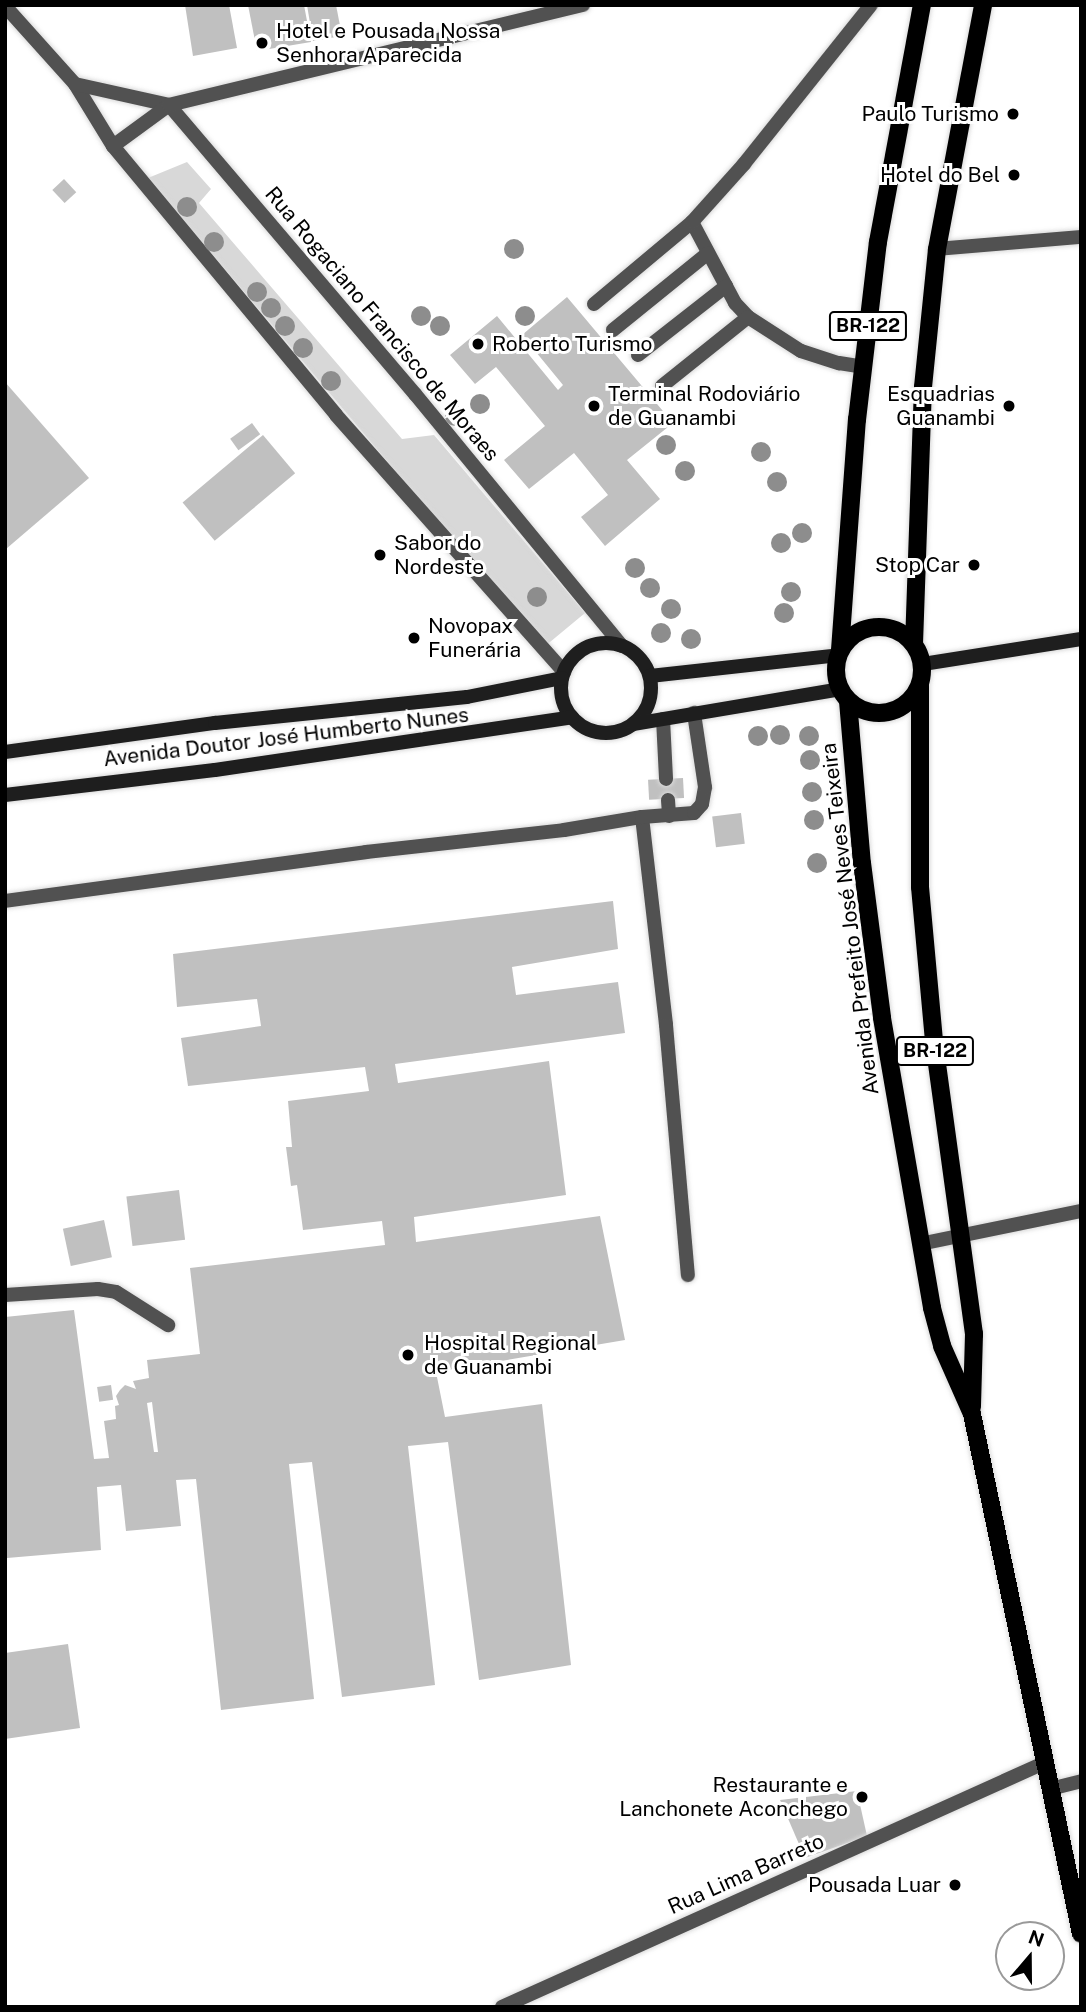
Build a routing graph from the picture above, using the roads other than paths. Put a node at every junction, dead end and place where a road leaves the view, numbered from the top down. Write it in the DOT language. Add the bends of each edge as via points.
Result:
graph roads {
  1 [pos="583,5"];
  2 [pos="871,5"];
  3 [pos="922,5"];
  4 [pos="983,5"];
  5 [pos="5,6"];
  6 [pos="75,83"];
  7 [pos="169,105"];
  8 [pos="113,146"];
  9 [pos="692,222"];
  10 [pos="1081,237"];
  11 [pos="937,249"];
  12 [pos="708,253"];
  13 [pos="726,286"];
  14 [pos="594,304"];
  15 [pos="748,317"];
  16 [pos="613,330"];
  17 [pos="638,355"];
  18 [pos="863,366"];
  19 [pos="662,386"];
  20 [pos="1081,639"];
  21 [pos="914,644"];
  22 [pos="622,646"];
  23 [pos="839,653"];
  24 [pos="923,664"];
  25 [pos="563,675"];
  26 [pos="650,676"];
  27 [pos="920,686"];
  28 [pos="844,695"];
  29 [pos="694,713"];
  30 [pos="572,718"];
  31 [pos="663,719"];
  32 [pos="634,724"];
  33 [pos="5,752"];
  34 [pos="666,779"];
  35 [pos="5,795"];
  36 [pos="668,800"];
  37 [pos="669,816"];
  38 [pos="642,817"];
  39 [pos="5,901"];
  40 [pos="1081,1211"];
  41 [pos="961,1236"];
  42 [pos="920,1244"];
  43 [pos="688,1275"];
  44 [pos="5,1295"];
  45 [pos="168,1325"];
  46 [pos="972,1414"];
  47 [pos="1044,1762"];
  48 [pos="1081,1781"];
  49 [pos="1050,1789"];
  50 [pos="1081,1934"];
  51 [pos="502,2007"];
  1 -- 7 [label="street"];
  2 -- 9 [label="street"];
  3 -- 18 [label="main road, BR-122" via="878,242"];
  4 -- 11 [label="main road, BR-122"];
  5 -- 6 [label="street"];
  6 -- 7 [label="street"];
  6 -- 8 [label="street"];
  7 -- 8 [label="street"];
  7 -- 22 [label="street, Rua Rogaciano Francisco de Moraes"];
  8 -- 25 [label="street" via="336,415"];
  9 -- 12 [label="street"];
  9 -- 14 [label="street"];
  10 -- 11 [label="street"];
  11 -- 21 [label="main road, BR-122" via="923,387"];
  12 -- 13 [label="street"];
  12 -- 16 [label="street"];
  13 -- 15 [label="street"];
  13 -- 17 [label="street"];
  15 -- 18 [label="street" via="801,351"];
  15 -- 19 [label="street"];
  18 -- 23 [label="main road, BR-122"];
  20 -- 24 [label="main road"];
  21 -- 23 [label="main road" via="890,629 872,628 849,638"];
  21 -- 24 [label="main road, BR-122"];
  22 -- 25 [label="main road" via="594,644 571,660"];
  22 -- 26 [label="main road" via="640,658"];
  23 -- 26 [label="main road"];
  23 -- 28 [label="main road, BR-122" via="836,676"];
  24 -- 27 [label="main road, BR-122"];
  25 -- 30 [label="main road" via="564,704"];
  25 -- 33 [label="main road, Avenida Doutor José Humberto Nunes" via="467,697 215,723"];
  26 -- 32 [label="main road" via="648,704"];
  27 -- 28 [label="main road" via="908,703 886,713 859,709"];
  27 -- 41 [label="main road, Avenida Prefeito José Neves Teixeira / BR-122" via="920,887 934,1042"];
  28 -- 29 [label="main road"];
  28 -- 42 [label="main road, Avenida Prefeito José Neves Teixeira / BR-122" via="881,1018"];
  29 -- 31 [label="main road"];
  29 -- 37 [label="street" via="705,787 702,804 694,813"];
  30 -- 32 [label="main road" via="595,732"];
  30 -- 35 [label="main road, Avenida Doutor José Humberto Nunes"];
  31 -- 32 [label="main road"];
  31 -- 34 [label="street"];
  36 -- 37 [label="street"];
  37 -- 38 [label="street"];
  38 -- 39 [label="street"];
  38 -- 43 [label="street"];
  40 -- 41 [label="street"];
  41 -- 42 [label="street"];
  41 -- 46 [label="main road, Avenida Prefeito José Neves Teixeira / BR-122" via="974,1334"];
  42 -- 46 [label="main road, Avenida Prefeito José Neves Teixeira / BR-122" via="942,1346"];
  44 -- 45 [label="street" via="116,1292"];
  46 -- 47 [label="main road, Avenida Prefeito José Neves Teixeira / BR-122"];
  47 -- 49 [label="main road, Avenida Prefeito José Neves Teixeira / BR-122"];
  47 -- 51 [label="street, Rua Lima Barreto"];
  48 -- 49 [label="street"];
  49 -- 50 [label="main road, Avenida Prefeito José Neves Teixeira / BR-122"];
}
